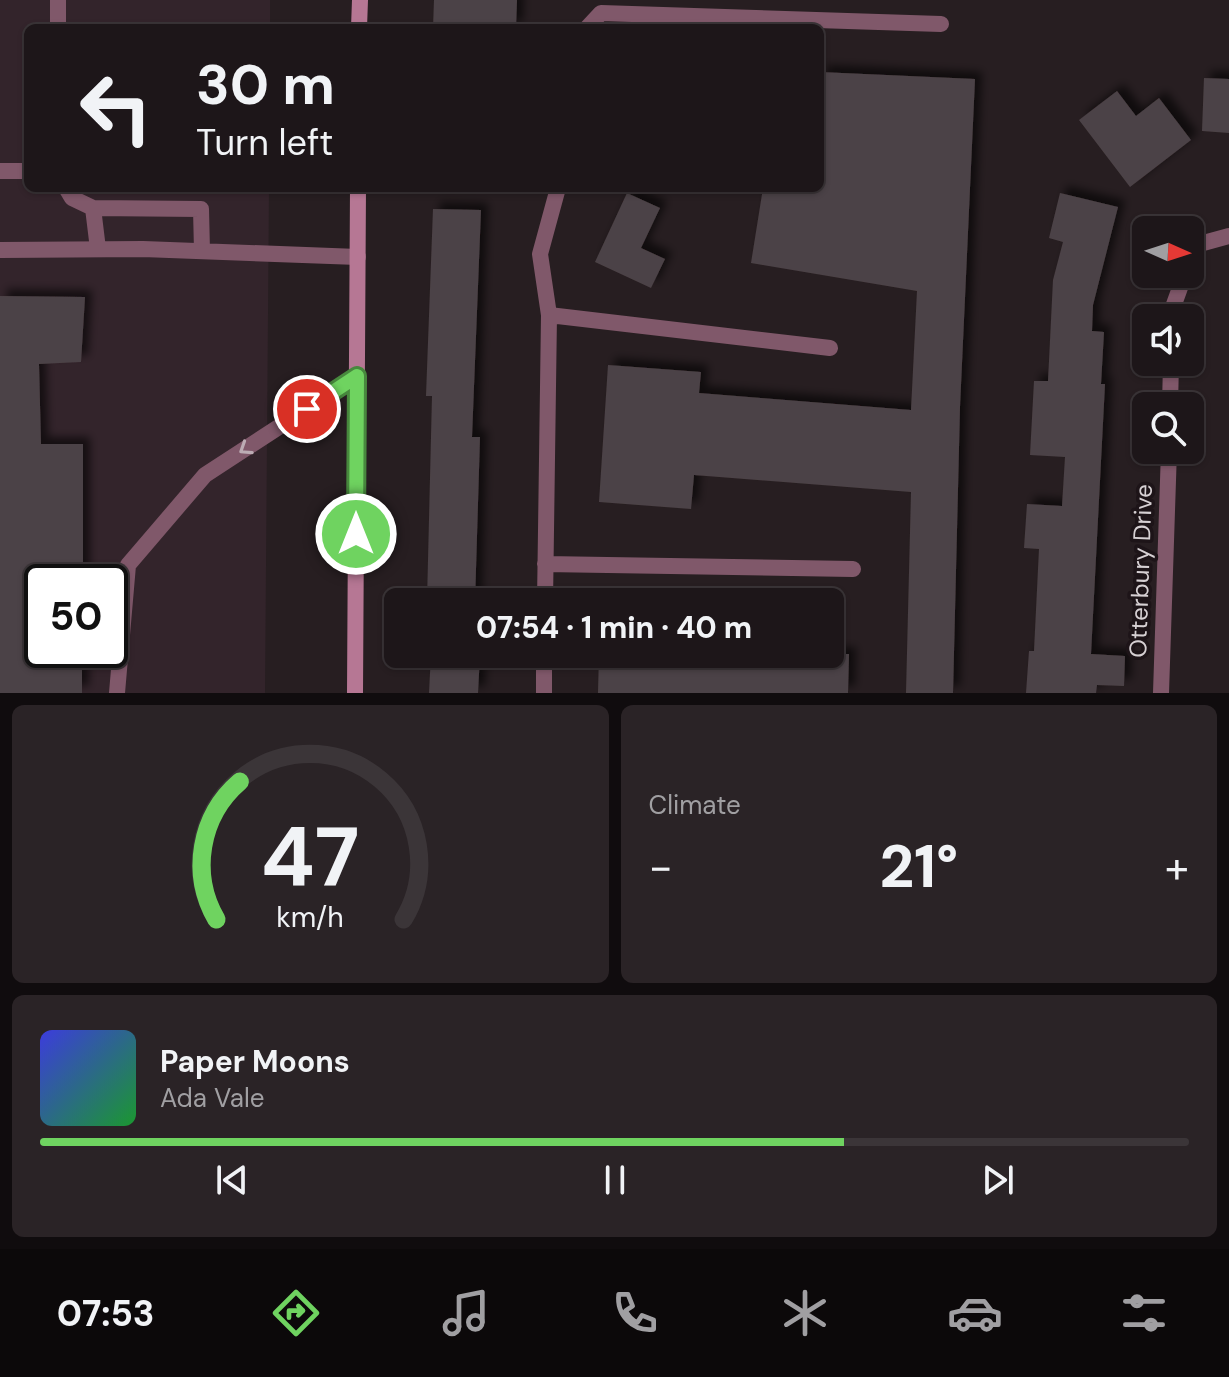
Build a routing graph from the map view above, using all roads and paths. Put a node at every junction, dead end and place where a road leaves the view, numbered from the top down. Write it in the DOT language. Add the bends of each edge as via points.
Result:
graph roads {
  1 [pos="58,0"];
  2 [pos="360,0"];
  3 [pos="58,24"];
  4 [pos="359,24"];
  5 [pos="591,24"];
  6 [pos="941,24"];
  7 [pos="0,171"];
  8 [pos="24,171"];
  9 [pos="68,192"];
  10 [pos="358,192"];
  11 [pos="557,192"];
  12 [pos="93,208"];
  13 [pos="1229,236"];
  14 [pos="1204,243"];
  15 [pos="98,249"];
  16 [pos="0,250"];
  17 [pos="202,251"];
  18 [pos="358,257"];
  19 [pos="549,315"];
  20 [pos="830,348"];
  21 [pos="357,376"];
  22 [pos="1169,464"];
  23 [pos="545,564"];
  24 [pos="853,569"];
  25 [pos="545,588"];
  26 [pos="544,668"];
  27 [pos="117,693"];
  28 [pos="355,693"];
  29 [pos="544,693"];
  30 [pos="1161,693"];
  1 -- 3 [label="street"];
  2 -- 4 [label="main road"];
  5 -- 6 [label="street" via="601,13"];
  7 -- 8 [label="street"];
  9 -- 12 [label="street"];
  10 -- 18 [label="main road"];
  11 -- 19 [label="street" via="540,254"];
  12 -- 15 [label="street"];
  12 -- 17 [label="street" via="201,209"];
  13 -- 14 [label="street"];
  15 -- 16 [label="street"];
  15 -- 17 [label="street"];
  17 -- 18 [label="street"];
  18 -- 21 [label="main road"];
  19 -- 20 [label="street"];
  19 -- 23 [label="street"];
  21 -- 27 [label="street, one-way" via="205,475 128,565"];
  21 -- 28 [label="main road"];
  22 -- 30 [label="street, Otterbury Drive"];
  23 -- 24 [label="street"];
  23 -- 25 [label="street"];
  26 -- 29 [label="street"];
}
